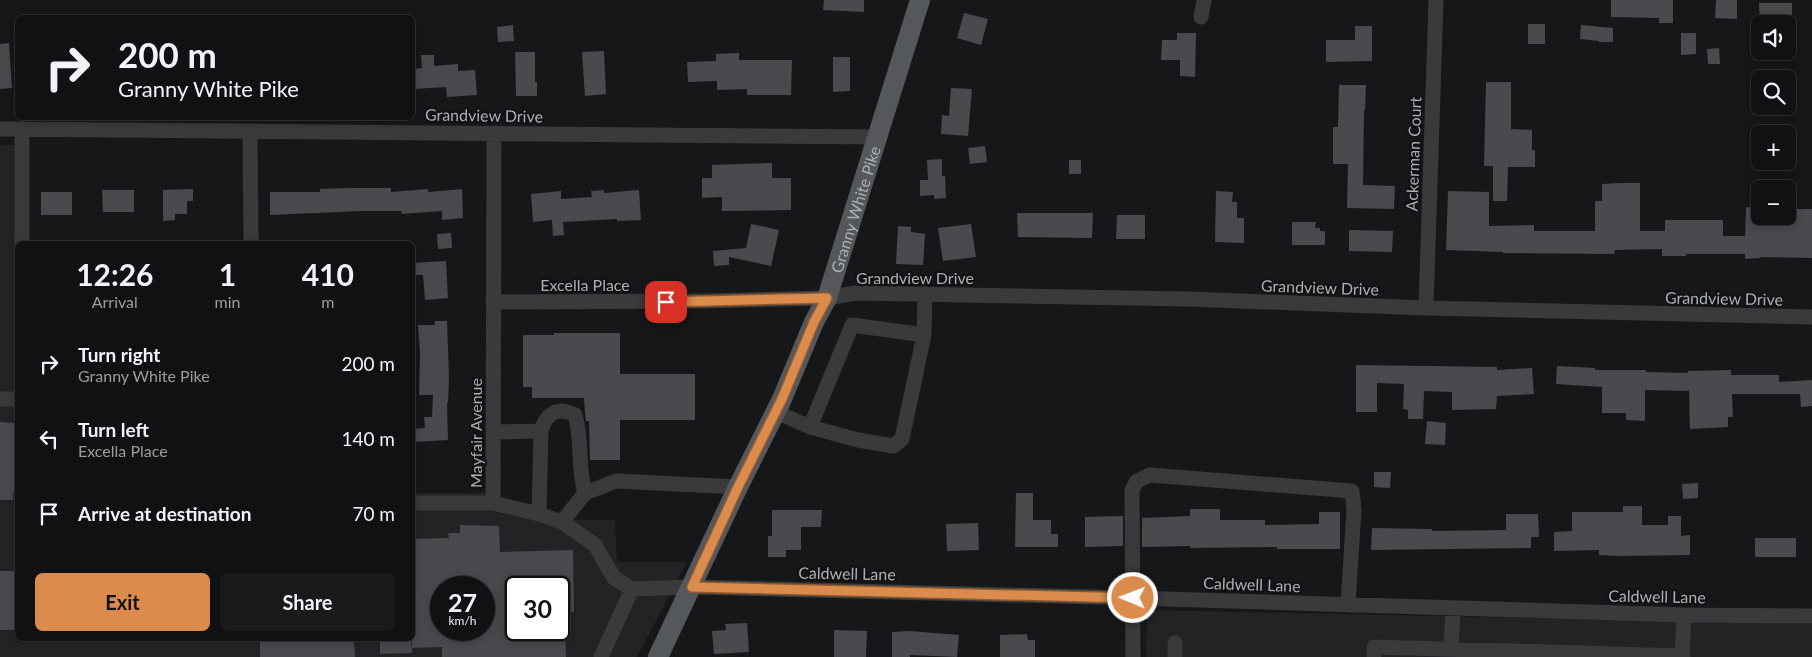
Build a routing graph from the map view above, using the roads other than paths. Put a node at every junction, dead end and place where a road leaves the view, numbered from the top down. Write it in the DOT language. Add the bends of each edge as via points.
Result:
graph roads {
  1 [pos="920,0"];
  2 [pos="1204,0"];
  3 [pos="1436,0"];
  4 [pos="1201,17"];
  5 [pos="0,129"];
  6 [pos="22,129"];
  7 [pos="250,131"];
  8 [pos="494,133"];
  9 [pos="878,137"];
  10 [pos="22,241"];
  11 [pos="251,241"];
  12 [pos="926,294"];
  13 [pos="827,298"];
  14 [pos="492,302"];
  15 [pos="1426,308"];
  16 [pos="1812,318"];
  17 [pos="924,334"];
  18 [pos="0,399"];
  19 [pos="15,399"];
  20 [pos="776,412"];
  21 [pos="810,426"];
  22 [pos="541,431"];
  23 [pos="493,432"];
  24 [pos="738,487"];
  25 [pos="585,494"];
  26 [pos="415,503"];
  27 [pos="493,503"];
  28 [pos="539,514"];
  29 [pos="562,522"];
  30 [pos="692,587"];
  31 [pos="632,589"];
  32 [pos="1133,598"];
  33 [pos="1348,605"];
  34 [pos="1453,608"];
  35 [pos="1684,615"];
  36 [pos="1812,616"];
  37 [pos="1451,649"];
  38 [pos="601,657"];
  39 [pos="658,657"];
  40 [pos="1133,657"];
  41 [pos="1374,657"];
  42 [pos="1682,657"];
  1 -- 9 [label="main road, Granny White Pike"];
  2 -- 4 [label="street"];
  3 -- 15 [label="street, Ackerman Court"];
  5 -- 6 [label="street, Grandview Drive"];
  6 -- 7 [label="street, Grandview Drive"];
  6 -- 10 [label="street"];
  7 -- 8 [label="street, Grandview Drive"];
  7 -- 11 [label="street"];
  8 -- 9 [label="street, Grandview Drive"];
  8 -- 14 [label="street, Mayfair Avenue"];
  9 -- 13 [label="main road, Granny White Pike"];
  12 -- 13 [label="street, Grandview Drive" via="855,293"];
  12 -- 15 [label="street, Grandview Drive"];
  12 -- 17 [label="street"];
  13 -- 14 [label="street, Excella Place"];
  13 -- 20 [label="main road, Granny White Pike"];
  14 -- 23 [label="street, Mayfair Avenue"];
  15 -- 16 [label="street, Grandview Drive"];
  17 -- 21 [label="street" via="852,325"];
  17 -- 21 [label="street" via="902,439 893,446"];
  18 -- 19 [label="street"];
  20 -- 21 [label="street"];
  20 -- 24 [label="main road, Granny White Pike"];
  22 -- 23 [label="street"];
  22 -- 25 [label="street" via="550,413 560,410 575,415"];
  22 -- 28 [label="street"];
  23 -- 27 [label="street, Mayfair Avenue"];
  24 -- 25 [label="street" via="616,481"];
  24 -- 30 [label="main road, Granny White Pike"];
  25 -- 29 [label="street"];
  26 -- 27 [label="street"];
  27 -- 28 [label="street, Mayfair Avenue"];
  28 -- 29 [label="street, Mayfair Avenue"];
  29 -- 31 [label="street, Mayfair Avenue" via="595,545 614,578"];
  30 -- 31 [label="street"];
  30 -- 32 [label="street, Caldwell Lane"];
  30 -- 39 [label="main road, Granny White Pike"];
  31 -- 38 [label="street"];
  32 -- 33 [label="street, Caldwell Lane"];
  32 -- 33 [label="street" via="1132,490 1137,481 1150,475 1352,491 1354,510"];
  32 -- 40 [label="street"];
  33 -- 34 [label="street, Caldwell Lane"];
  34 -- 35 [label="street, Caldwell Lane"];
  34 -- 37 [label="street"];
  35 -- 36 [label="street, Caldwell Lane"];
  35 -- 42 [label="street"];
  37 -- 41 [label="street" via="1374,647"];
  37 -- 42 [label="street"];
}
